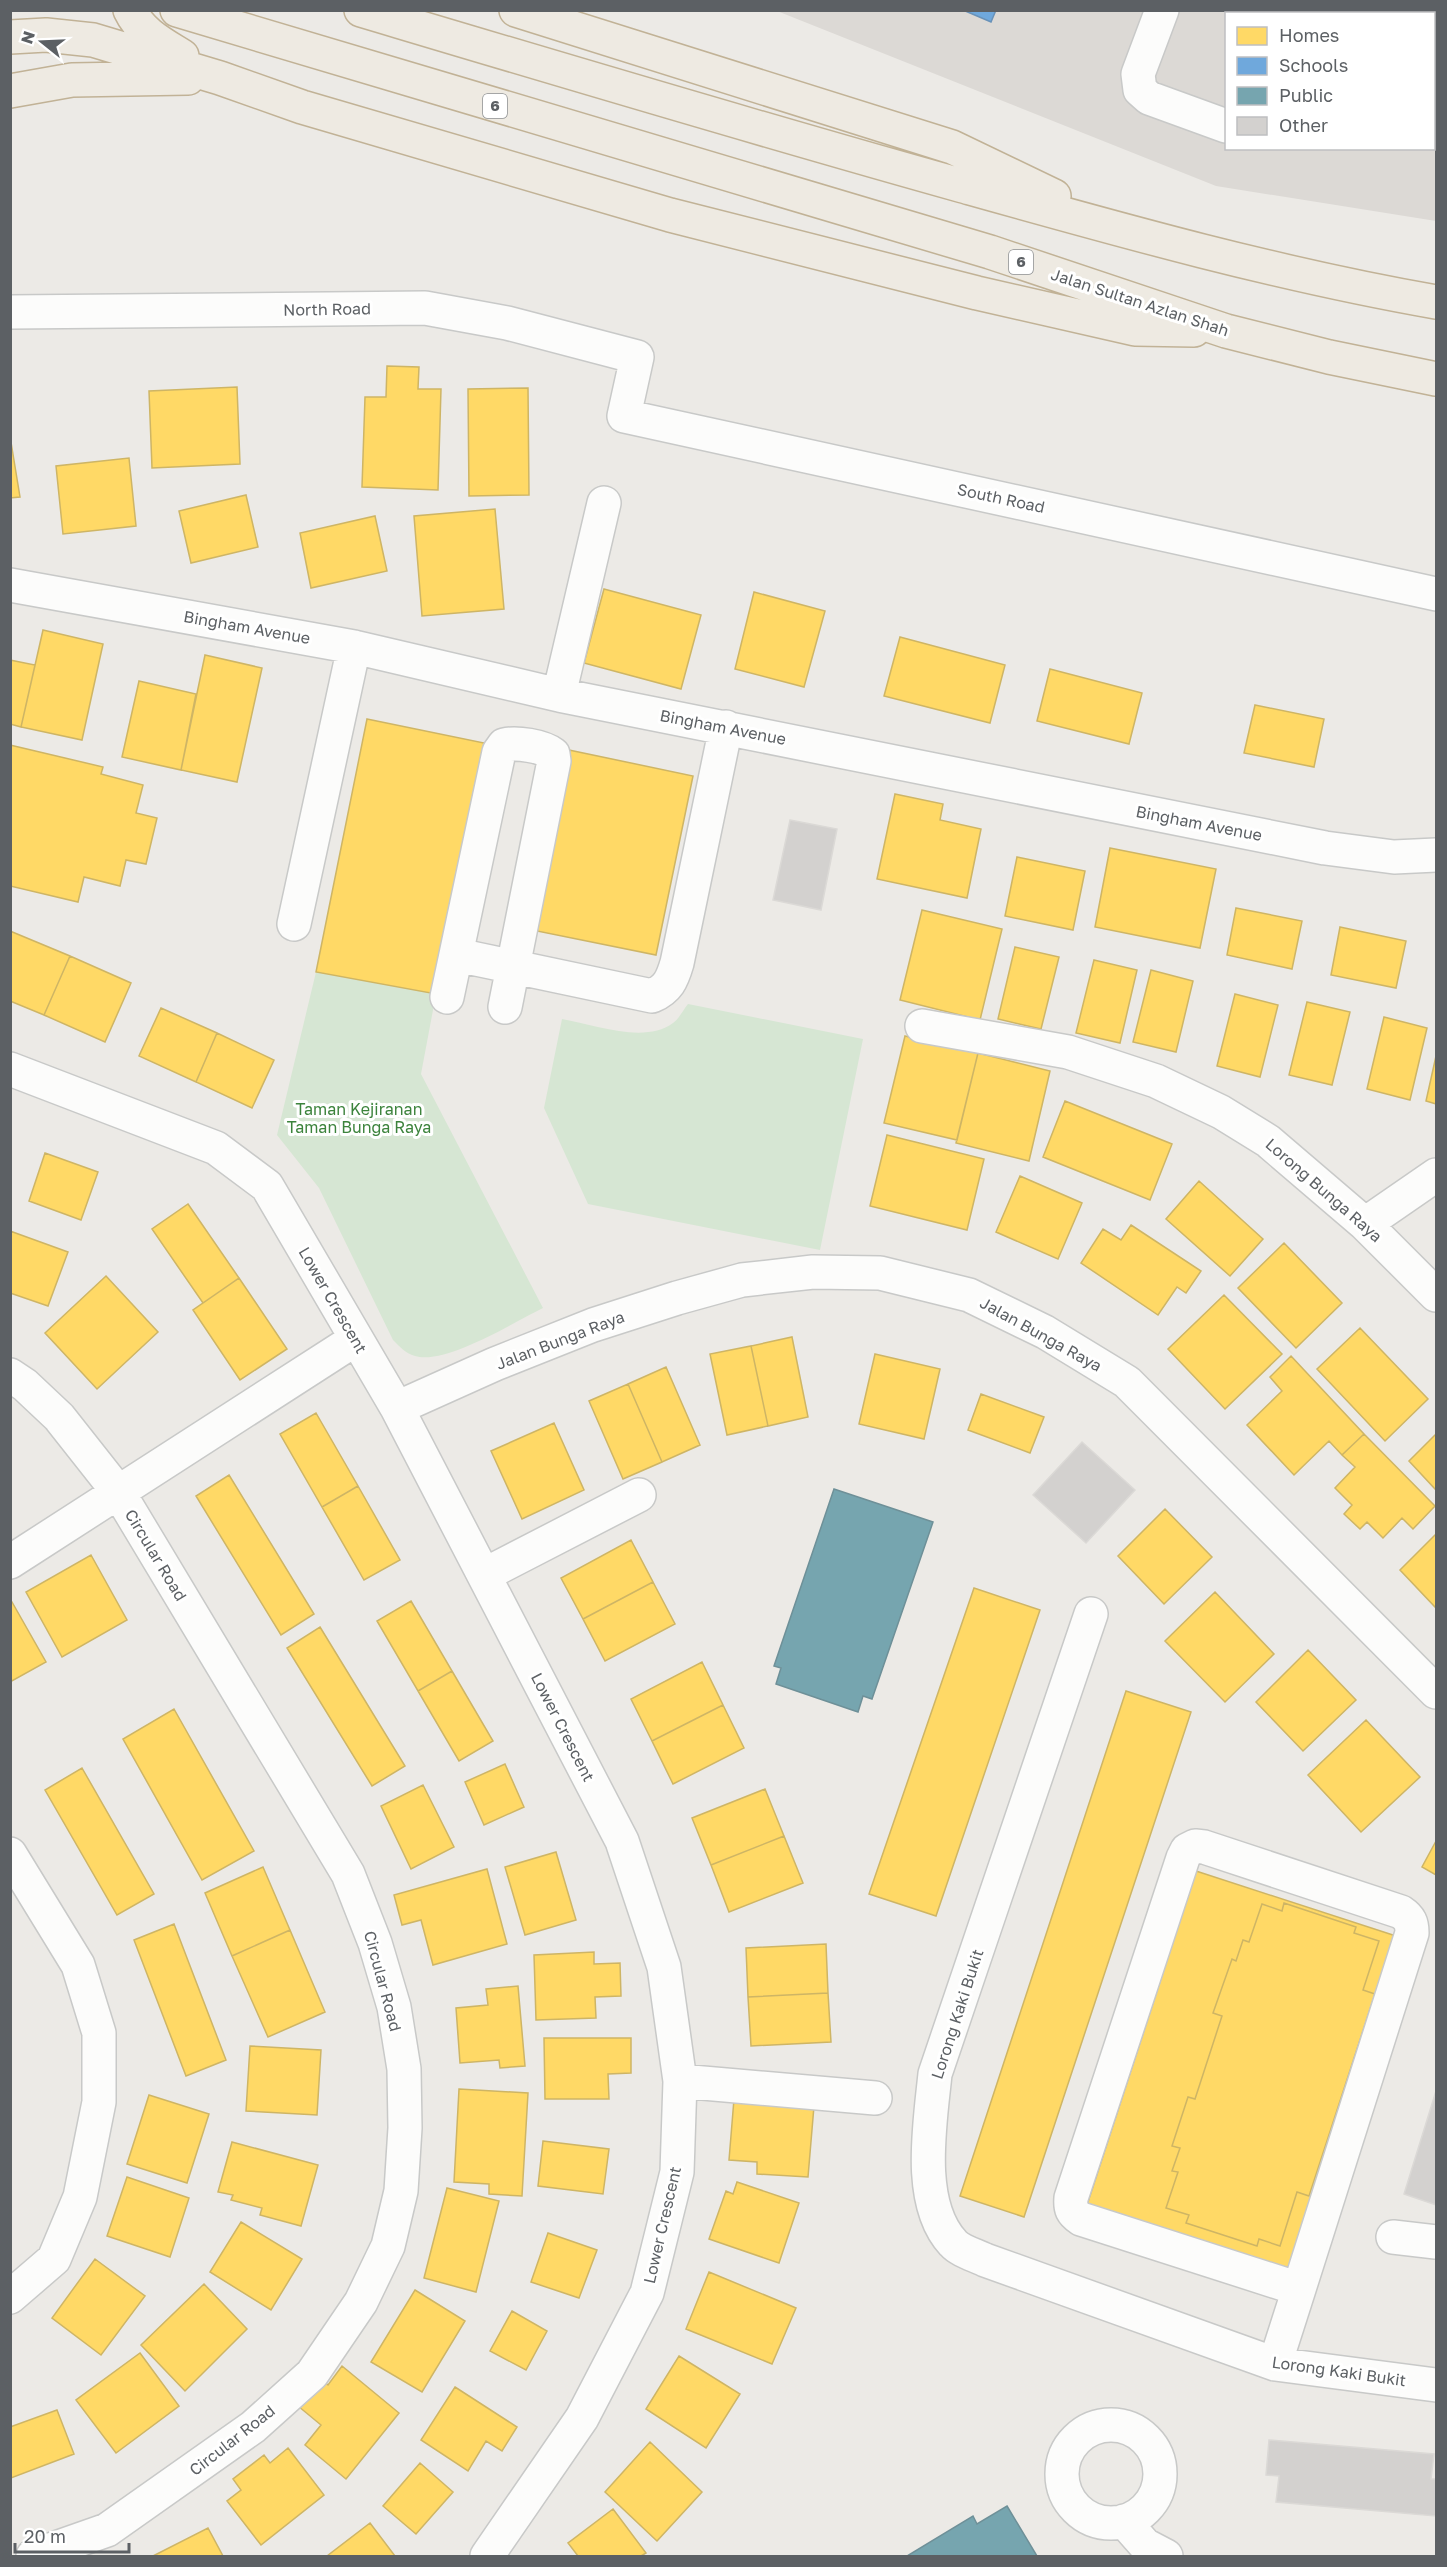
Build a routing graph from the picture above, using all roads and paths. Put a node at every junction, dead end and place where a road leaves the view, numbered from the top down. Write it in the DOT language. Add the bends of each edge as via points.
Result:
graph roads {
  1 [pos="130,10"];
  2 [pos="177,10"];
  3 [pos="361,10"];
  4 [pos="516,10"];
  5 [pos="1162,10"];
  6 [pos="10,37"];
  7 [pos="220,78"];
  8 [pos="10,91"];
  9 [pos="1225,125"];
  10 [pos="1134,234"];
  11 [pos="1437,302"];
  12 [pos="10,312"];
  13 [pos="1226,331"];
  14 [pos="637,357"];
  15 [pos="1437,379"];
  16 [pos="604,503"];
  17 [pos="10,585"];
  18 [pos="1437,594"];
  19 [pos="354,647"];
  20 [pos="559,695"];
  21 [pos="726,727"];
  22 [pos="1437,855"];
  23 [pos="294,924"];
  24 [pos="457,955"];
  25 [pos="514,968"];
  26 [pos="447,997"];
  27 [pos="505,1007"];
  28 [pos="922,1026"];
  29 [pos="10,1069"];
  30 [pos="1437,1175"];
  31 [pos="1365,1224"];
  32 [pos="1437,1295"];
  33 [pos="356,1338"];
  34 [pos="10,1376"];
  35 [pos="397,1408"];
  36 [pos="119,1493"];
  37 [pos="639,1495"];
  38 [pos="10,1562"];
  39 [pos="484,1575"];
  40 [pos="1091,1614"];
  41 [pos="1437,1692"];
  42 [pos="10,1854"];
  43 [pos="680,2081"];
  44 [pos="875,2098"];
  45 [pos="1393,2237"];
  46 [pos="1437,2242"];
  47 [pos="1299,2289"];
  48 [pos="10,2297"];
  49 [pos="1275,2364"];
  50 [pos="1437,2385"];
  51 [pos="1124,2521"];
  52 [pos="33,2556"];
  53 [pos="487,2556"];
  54 [pos="1166,2556"];
  1 -- 7 [label="highway" via="152,38"];
  2 -- 13 [label="highway, Jalan Sultan Azlan Shah / 6" via="990,252"];
  3 -- 10 [label="highway"];
  4 -- 10 [label="highway" via="952,147"];
  5 -- 9 [label="street" via="1138,74 1140,90 1149,98"];
  6 -- 7 [label="highway" via="46,35 93,40"];
  7 -- 8 [label="highway" via="72,80"];
  7 -- 13 [label="highway" via="302,107 670,215 966,290 1135,329"];
  10 -- 11 [label="highway"];
  12 -- 14 [label="street, North Road" via="426,308 507,323"];
  13 -- 15 [label="highway, Jalan Sultan Azlan Shah / 6"];
  14 -- 18 [label="street, South Road" via="624,416"];
  16 -- 20 [label="street"];
  17 -- 19 [label="street, Bingham Avenue"];
  19 -- 20 [label="street, Bingham Avenue"];
  19 -- 23 [label="street"];
  20 -- 21 [label="street, Bingham Avenue"];
  21 -- 22 [label="street, Bingham Avenue" via="1325,848 1394,857"];
  21 -- 25 [label="street" via="677,963 673,979 663,992 652,996"];
  24 -- 25 [label="street"];
  24 -- 25 [label="street" via="499,752 511,743 548,750 555,761"];
  24 -- 26 [label="street"];
  25 -- 27 [label="street"];
  28 -- 31 [label="street, Lorong Bunga Raya" via="1068,1052 1156,1081 1221,1112 1269,1141"];
  29 -- 33 [label="street, Lower Crescent" via="216,1148 267,1186"];
  30 -- 31 [label="street"];
  31 -- 32 [label="street, Lorong Bunga Raya"];
  33 -- 35 [label="street, Lower Crescent"];
  33 -- 36 [label="street"];
  34 -- 36 [label="street, Circular Road" via="59,1417"];
  35 -- 39 [label="street, Lower Crescent"];
  35 -- 41 [label="street, Jalan Bunga Raya" via="593,1325 742,1280 813,1272 880,1273 969,1295 1046,1332 1127,1382"];
  36 -- 38 [label="street"];
  36 -- 52 [label="street, Circular Road" via="348,1874 394,2007 404,2069 401,2191 388,2246 361,2302 312,2374 253,2427 107,2530"];
  37 -- 39 [label="street"];
  39 -- 43 [label="street, Lower Crescent" via="622,1841 664,1967"];
  40 -- 49 [label="street, Lorong Kaki Bukit" via="935,2074 929,2136 930,2193 938,2224 954,2245 985,2260"];
  42 -- 48 [label="street" via="78,1965 99,2033 99,2102 80,2197 54,2259"];
  43 -- 44 [label="street"];
  43 -- 53 [label="street, Lower Crescent" via="677,2172 647,2293 582,2418"];
  45 -- 46 [label="street"];
  47 -- 47 [label="street" via="1412,1925 1401,1912 1195,1846 1183,1858 1070,2206 1082,2219"];
  47 -- 49 [label="street"];
  49 -- 50 [label="street, Lorong Kaki Bukit"];
  51 -- 54 [label="street" via="1145,2545"];
}
